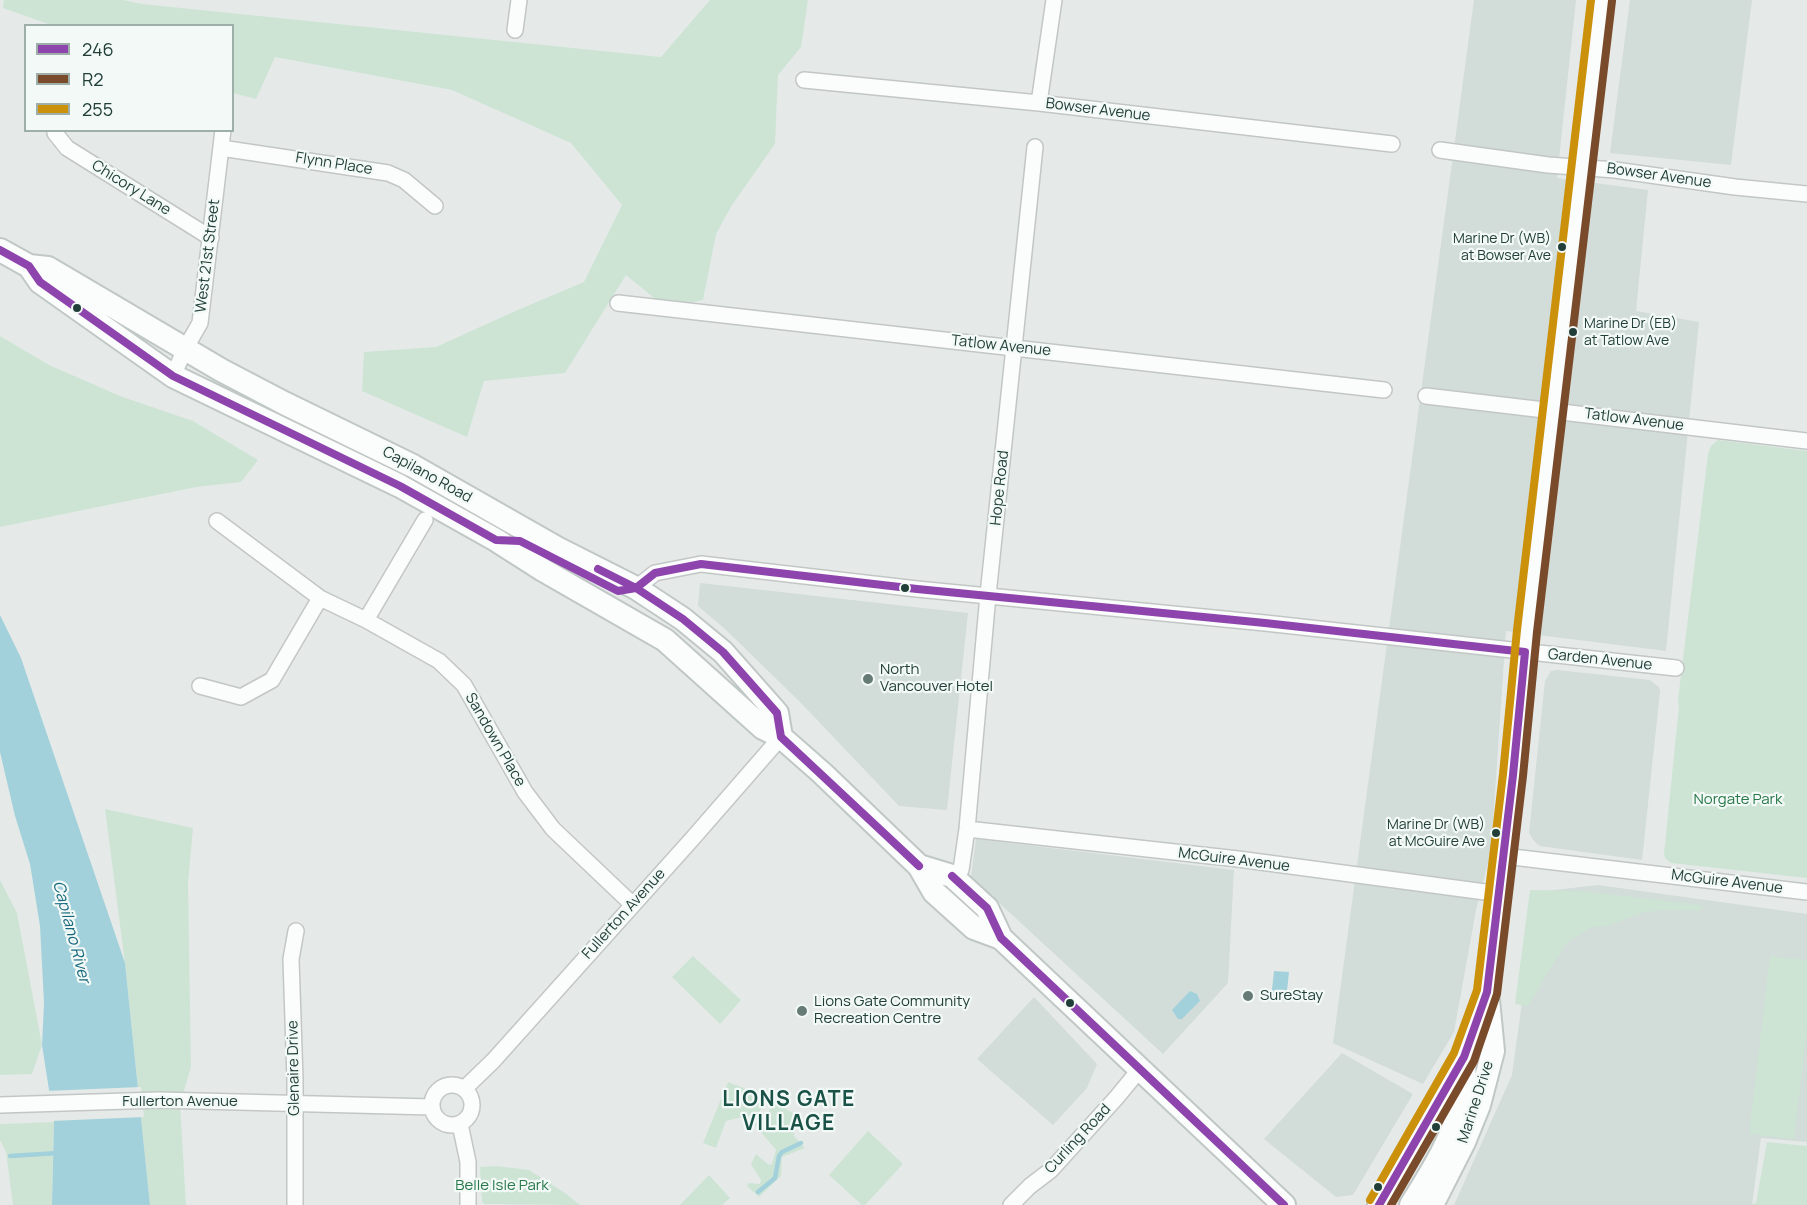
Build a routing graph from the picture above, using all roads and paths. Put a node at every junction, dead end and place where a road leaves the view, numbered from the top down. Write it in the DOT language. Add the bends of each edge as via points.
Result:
graph roads {
  1 [pos="519,0"];
  2 [pos="1054,0"];
  3 [pos="1602,0"];
  4 [pos="515,30"];
  5 [pos="804,80"];
  6 [pos="1039,103"];
  7 [pos="223,132"];
  8 [pos="55,133"];
  9 [pos="1392,144"];
  10 [pos="1035,147"];
  11 [pos="221,148"];
  12 [pos="1440,150"];
  13 [pos="1582,167"];
  14 [pos="1807,194"];
  15 [pos="435,206"];
  16 [pos="211,238"];
  17 [pos="0,250"];
  18 [pos="29,267"];
  19 [pos="618,303"];
  20 [pos="1014,348"];
  21 [pos="185,349"];
  22 [pos="173,376"];
  23 [pos="1384,390"];
  24 [pos="1426,396"];
  25 [pos="1554,411"];
  26 [pos="1807,441"];
  27 [pos="424,520"];
  28 [pos="217,521"];
  29 [pos="496,540"];
  30 [pos="636,588"];
  31 [pos="988,595"];
  32 [pos="320,598"];
  33 [pos="366,620"];
  34 [pos="1525,652"];
  35 [pos="1676,668"];
  36 [pos="200,686"];
  37 [pos="781,736"];
  38 [pos="967,829"];
  39 [pos="1504,856"];
  40 [pos="919,866"];
  41 [pos="952,876"];
  42 [pos="1807,892"];
  43 [pos="1500,894"];
  44 [pos="633,905"];
  45 [pos="296,931"];
  46 [pos="1001,938"];
  47 [pos="1487,992"];
  48 [pos="1464,1057"];
  49 [pos="1140,1069"];
  50 [pos="465,1088"];
  51 [pos="295,1103"];
  52 [pos="0,1105"];
  53 [pos="432,1107"];
  54 [pos="460,1124"];
  55 [pos="295,1205"];
  56 [pos="468,1205"];
  57 [pos="1011,1205"];
  58 [pos="1284,1205"];
  59 [pos="1379,1205"];
  60 [pos="1427,1205"];
  1 -- 4 [label="street"];
  2 -- 6 [label="street"];
  3 -- 13 [label="main road, Marine Drive"];
  5 -- 6 [label="street, Bowser Avenue"];
  6 -- 9 [label="street, Bowser Avenue"];
  7 -- 11 [label="street, West 21st Street"];
  8 -- 16 [label="street, Chicory Lane" via="68,148"];
  10 -- 20 [label="street, Hope Road"];
  11 -- 15 [label="street, Flynn Place" via="388,173 404,180"];
  11 -- 16 [label="street, West 21st Street"];
  12 -- 13 [label="street, Bowser Avenue"];
  13 -- 14 [label="street, Bowser Avenue"];
  13 -- 25 [label="main road, Marine Drive"];
  16 -- 21 [label="street, West 21st Street" via="200,323"];
  17 -- 18 [label="main road, Capilano Road"];
  18 -- 21 [label="main road, Capilano Road" via="48,268"];
  18 -- 22 [label="main road, Capilano Road" via="40,282"];
  19 -- 20 [label="street, Tatlow Avenue"];
  20 -- 23 [label="street, Tatlow Avenue"];
  20 -- 31 [label="street, Hope Road"];
  21 -- 22 [label="street, West 21st Street"];
  21 -- 30 [label="main road, Capilano Road" via="413,466"];
  22 -- 29 [label="main road, Capilano Road" via="400,486"];
  24 -- 25 [label="street, Tatlow Avenue"];
  25 -- 26 [label="street, Tatlow Avenue"];
  25 -- 34 [label="main road, Marine Drive"];
  27 -- 33 [label="street"];
  28 -- 32 [label="street, Sandown Place"];
  29 -- 30 [label="main road" via="520,541 618,591"];
  29 -- 37 [label="main road, Capilano Road" via="665,640 763,728"];
  30 -- 31 [label="street, Garden Avenue" via="656,573 701,564"];
  30 -- 37 [label="main road, Capilano Road" via="723,652 777,713"];
  31 -- 34 [label="street, Garden Avenue"];
  31 -- 38 [label="street, Hope Road"];
  32 -- 33 [label="street, Sandown Place"];
  32 -- 36 [label="street" via="272,680 241,697"];
  33 -- 44 [label="street, Sandown Place" via="439,661 464,685 525,792 553,829"];
  34 -- 35 [label="street, Garden Avenue"];
  34 -- 39 [label="main road, Marine Drive"];
  37 -- 40 [label="main road, Capilano Road"];
  37 -- 44 [label="street, Fullerton Avenue"];
  38 -- 41 [label="street, Hope Road" via="961,870"];
  38 -- 43 [label="street, McGuire Avenue" via="1238,859"];
  39 -- 42 [label="street, McGuire Avenue"];
  39 -- 43 [label="main road, Marine Drive"];
  40 -- 41 [label="main road"];
  40 -- 46 [label="main road, Capilano Road" via="934,892 974,928"];
  41 -- 46 [label="main road, Capilano Road" via="987,908"];
  43 -- 47 [label="main road, Marine Drive"];
  44 -- 50 [label="street, Fullerton Avenue"];
  45 -- 51 [label="street, Glenaire Drive" via="291,959"];
  46 -- 49 [label="main road, Capilano Road"];
  47 -- 48 [label="main road, Marine Drive"];
  47 -- 60 [label="main road, Marine Drive" via="1493,1051 1479,1106"];
  48 -- 59 [label="main road, Marine Drive"];
  48 -- 60 [label="main road" via="1460,1109 1438,1161"];
  49 -- 57 [label="street, Curling Road" via="1051,1170"];
  49 -- 58 [label="main road, Capilano Road"];
  50 -- 53 [label="street" via="445,1085 435,1094"];
  50 -- 54 [label="street" via="473,1104 469,1116"];
  51 -- 52 [label="street, Fullerton Avenue" via="159,1100"];
  51 -- 53 [label="street, Fullerton Avenue"];
  51 -- 55 [label="street, Glenaire Drive"];
  53 -- 54 [label="street" via="437,1119 448,1125"];
  54 -- 56 [label="street" via="468,1162"];
}
